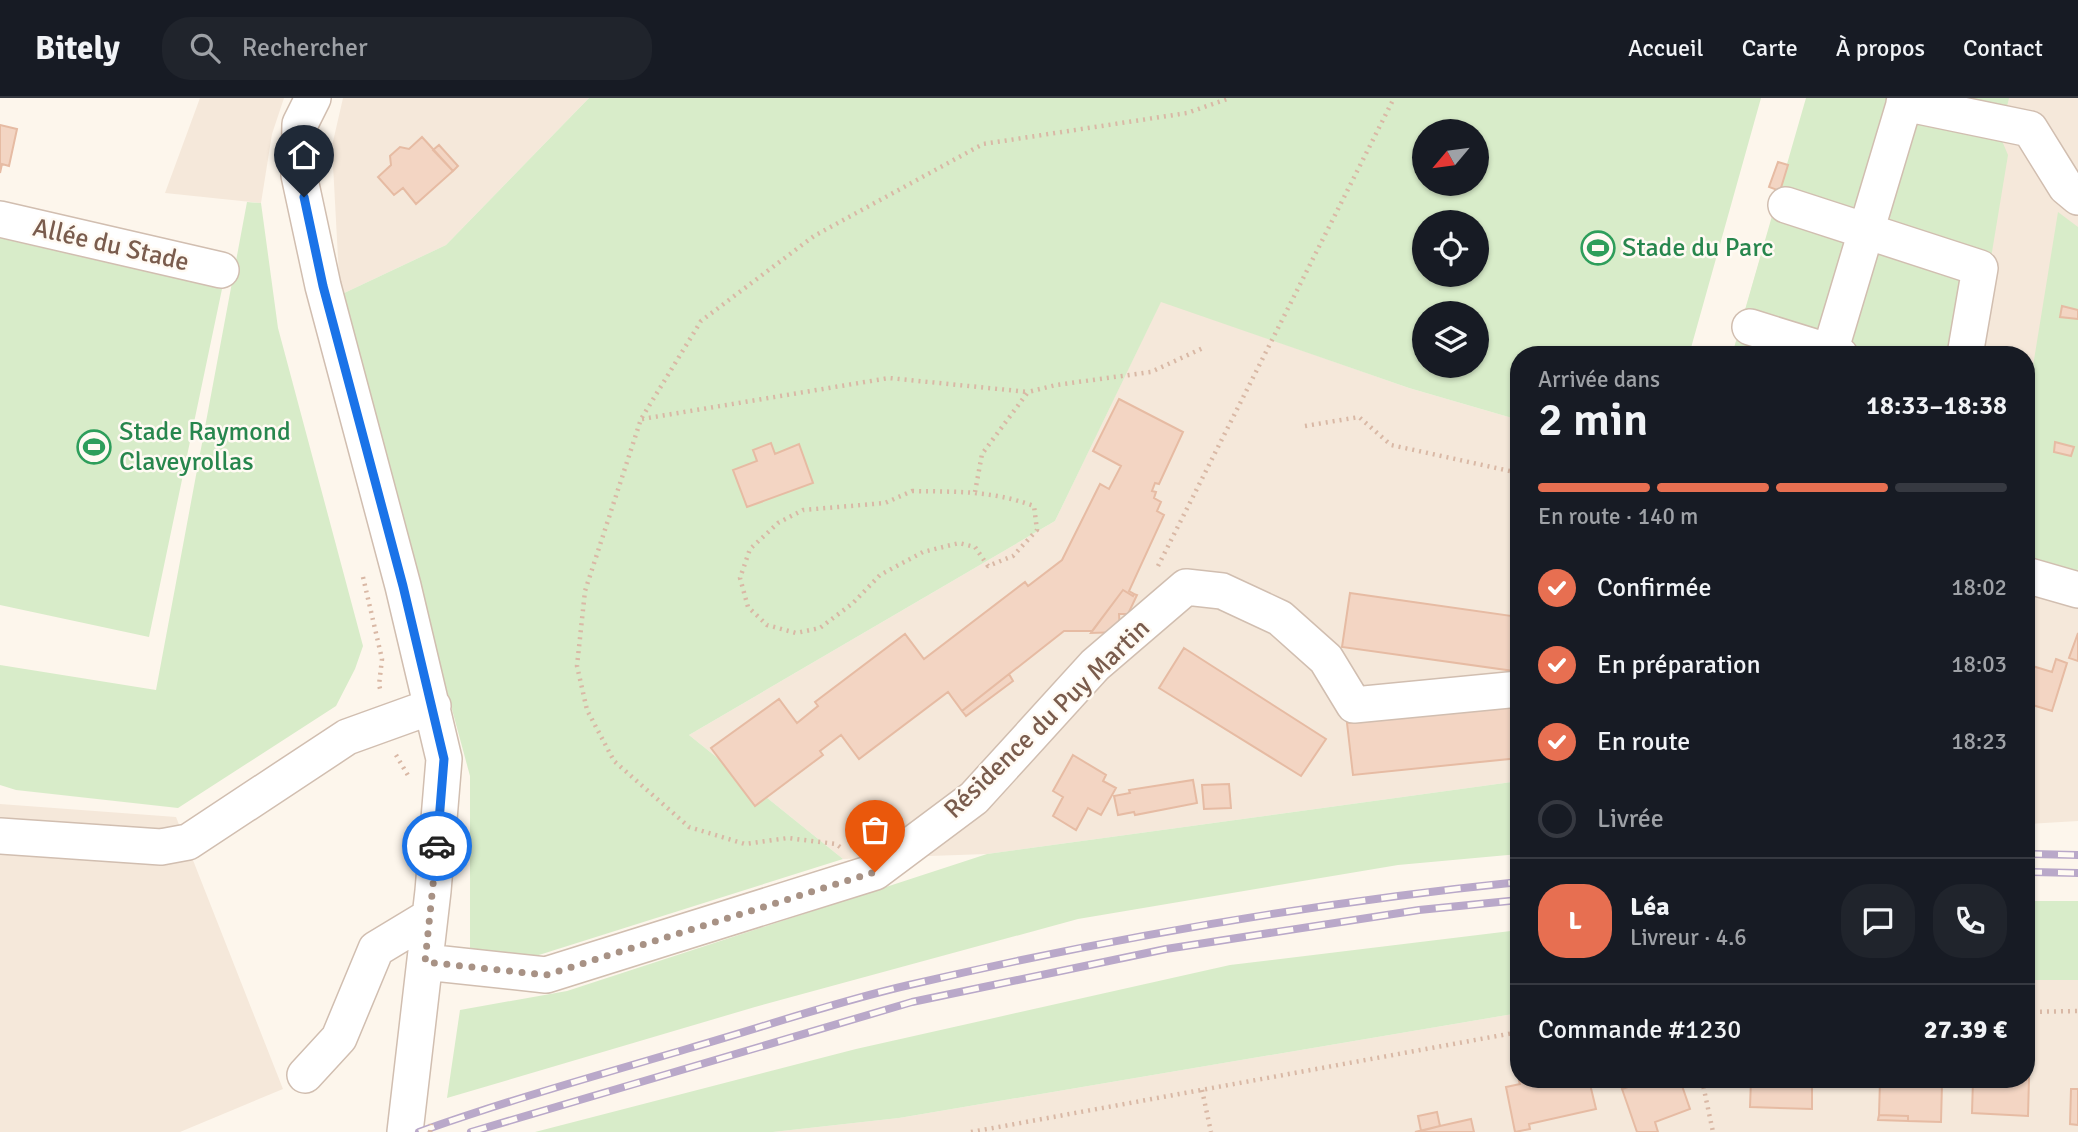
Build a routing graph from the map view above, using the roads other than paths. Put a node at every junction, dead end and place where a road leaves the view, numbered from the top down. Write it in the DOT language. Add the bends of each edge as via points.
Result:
graph roads {
  1 [pos="313,98"];
  2 [pos="1905,100"];
  3 [pos="2031,113"];
  4 [pos="2078,197"];
  5 [pos="1786,205"];
  6 [pos="0,219"];
  7 [pos="1867,230"];
  8 [pos="221,270"];
  9 [pos="1750,327"];
  10 [pos="1808,346"];
  11 [pos="1835,346"];
  12 [pos="1967,346"];
  13 [pos="2035,578"];
  14 [pos="2078,590"];
  15 [pos="1510,690"];
  16 [pos="433,706"];
  17 [pos="0,836"];
  18 [pos="429,918"];
  19 [pos="425,962"];
  20 [pos="305,1074"];
  21 [pos="419,1118"];
  1 -- 16 [label="street" via="300,124 299,175 323,286"];
  2 -- 3 [label="street"];
  2 -- 7 [label="street"];
  3 -- 4 [label="street" via="2066,187"];
  5 -- 7 [label="street"];
  6 -- 8 [label="street, Allée du Stade"];
  7 -- 11 [label="street"];
  7 -- 12 [label="street" via="1980,268"];
  9 -- 10 [label="street"];
  13 -- 14 [label="street"];
  15 -- 19 [label="street, Résidence du Puy Martin" via="1354,705 1326,659 1280,618 1222,591 1186,587 1095,665 974,798 875,872 546,975"];
  16 -- 17 [label="street" via="347,737 188,842 161,847"];
  16 -- 18 [label="street" via="444,759"];
  18 -- 19 [label="street"];
  18 -- 20 [label="street" via="376,948 339,1038"];
  19 -- 21 [label="street"];
}
